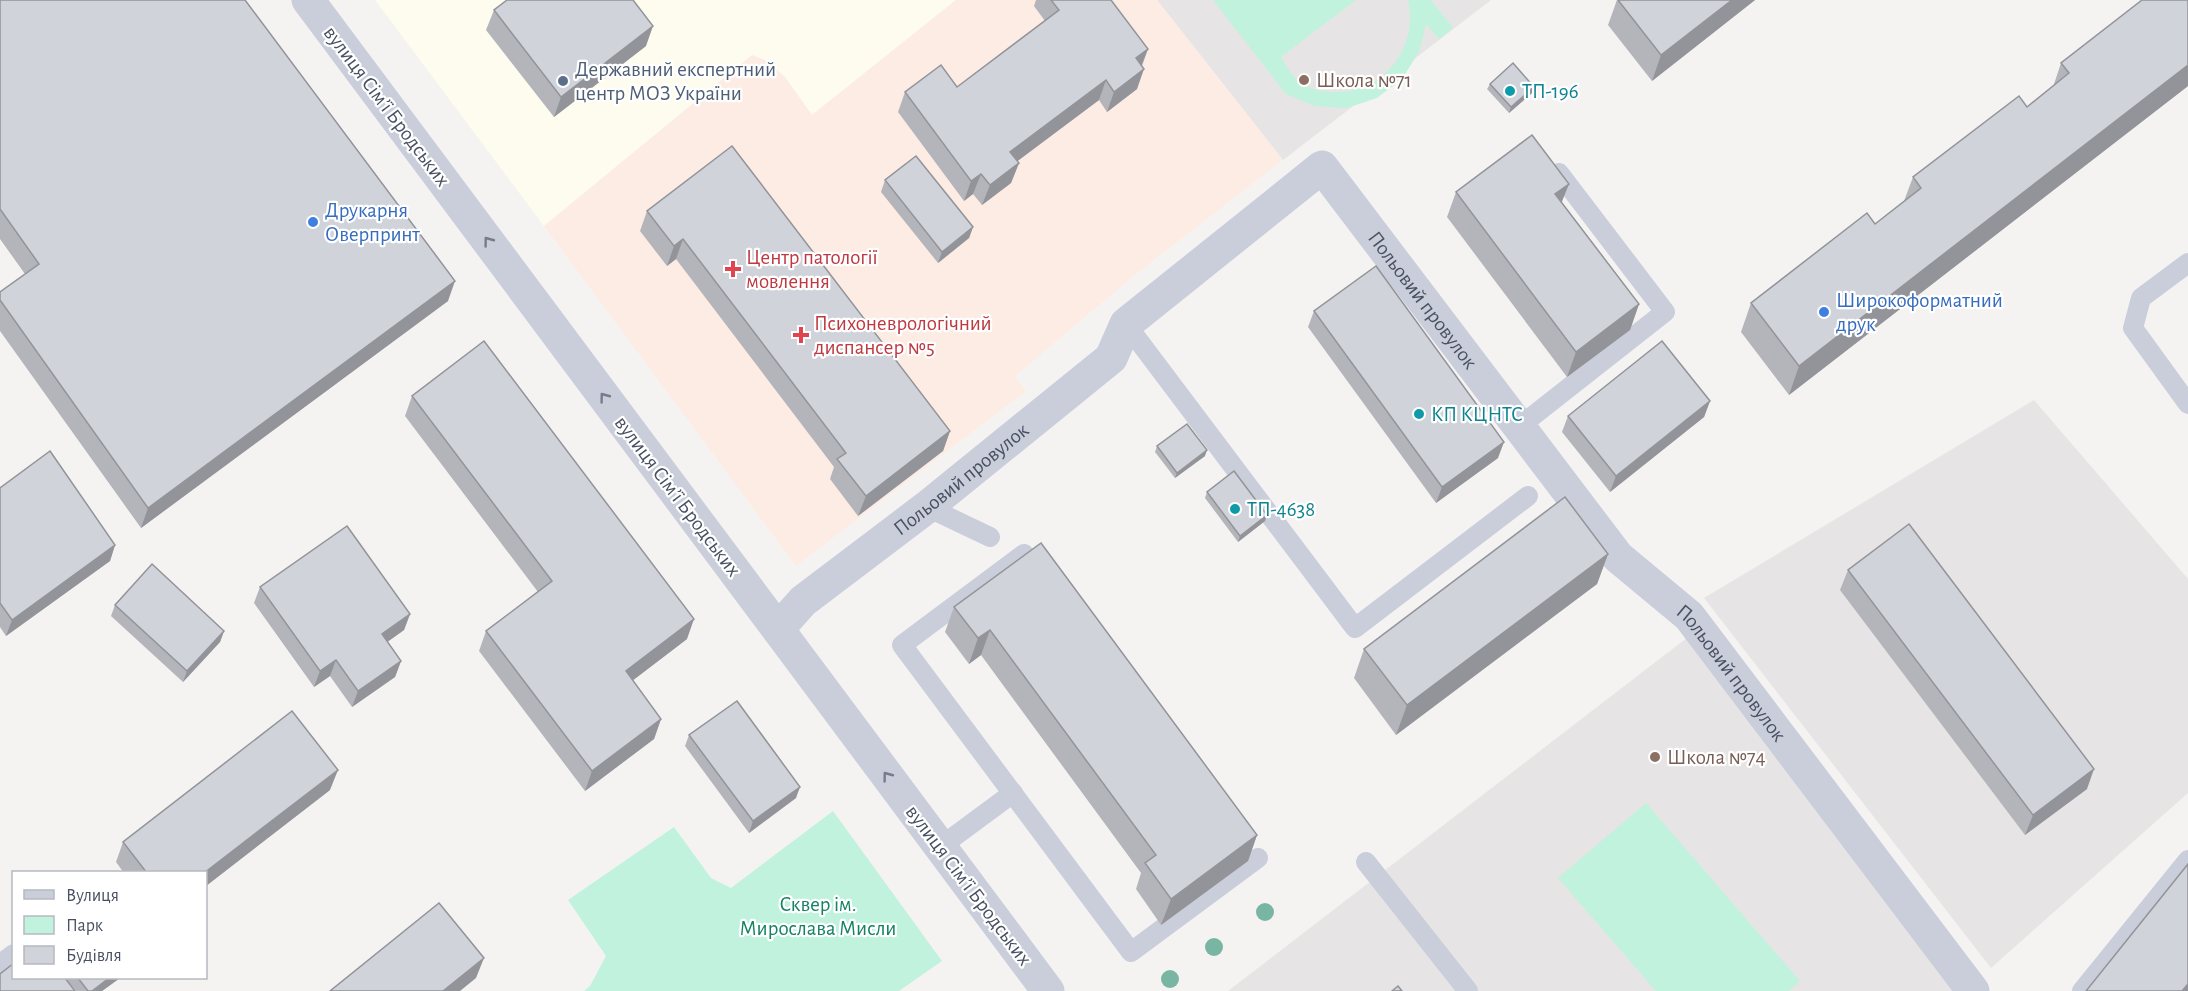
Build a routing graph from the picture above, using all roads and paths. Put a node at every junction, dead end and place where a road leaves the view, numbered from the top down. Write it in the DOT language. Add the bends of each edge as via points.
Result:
graph roads {
  1 [pos="308,0"];
  2 [pos="1559,173"];
  3 [pos="2188,264"];
  4 [pos="1126,324"];
  5 [pos="2188,404"];
  6 [pos="1520,426"];
  7 [pos="1528,496"];
  8 [pos="927,507"];
  9 [pos="990,537"];
  10 [pos="1024,554"];
  11 [pos="778,629"];
  12 [pos="1013,793"];
  13 [pos="940,847"];
  14 [pos="1258,858"];
  15 [pos="2188,860"];
  16 [pos="1366,862"];
  17 [pos="1048,991"];
  18 [pos="1468,991"];
  19 [pos="1973,991"];
  20 [pos="2082,991"];
  11 -- 1 [label="street, вулиця Сімʼї Бродських, one-way"];
  2 -- 6 [label="lane" via="1665,312"];
  3 -- 5 [label="lane" via="2141,298 2133,328"];
  4 -- 6 [label="street, Польовий провулок" via="1322,167"];
  4 -- 7 [label="lane" via="1355,627"];
  4 -- 8 [label="street, Польовий провулок" via="1111,358"];
  6 -- 19 [label="street, Польовий провулок" via="1618,557 1689,616"];
  8 -- 9 [label="lane"];
  8 -- 11 [label="street, Польовий провулок" via="803,601"];
  10 -- 12 [label="lane" via="902,645"];
  13 -- 11 [label="street, вулиця Сімʼї Бродських, one-way"];
  12 -- 13 [label="lane"];
  12 -- 14 [label="lane" via="1131,952"];
  13 -- 17 [label="street, вулиця Сімʼї Бродських"];
  15 -- 20 [label="lane"];
  16 -- 18 [label="lane"];
}
